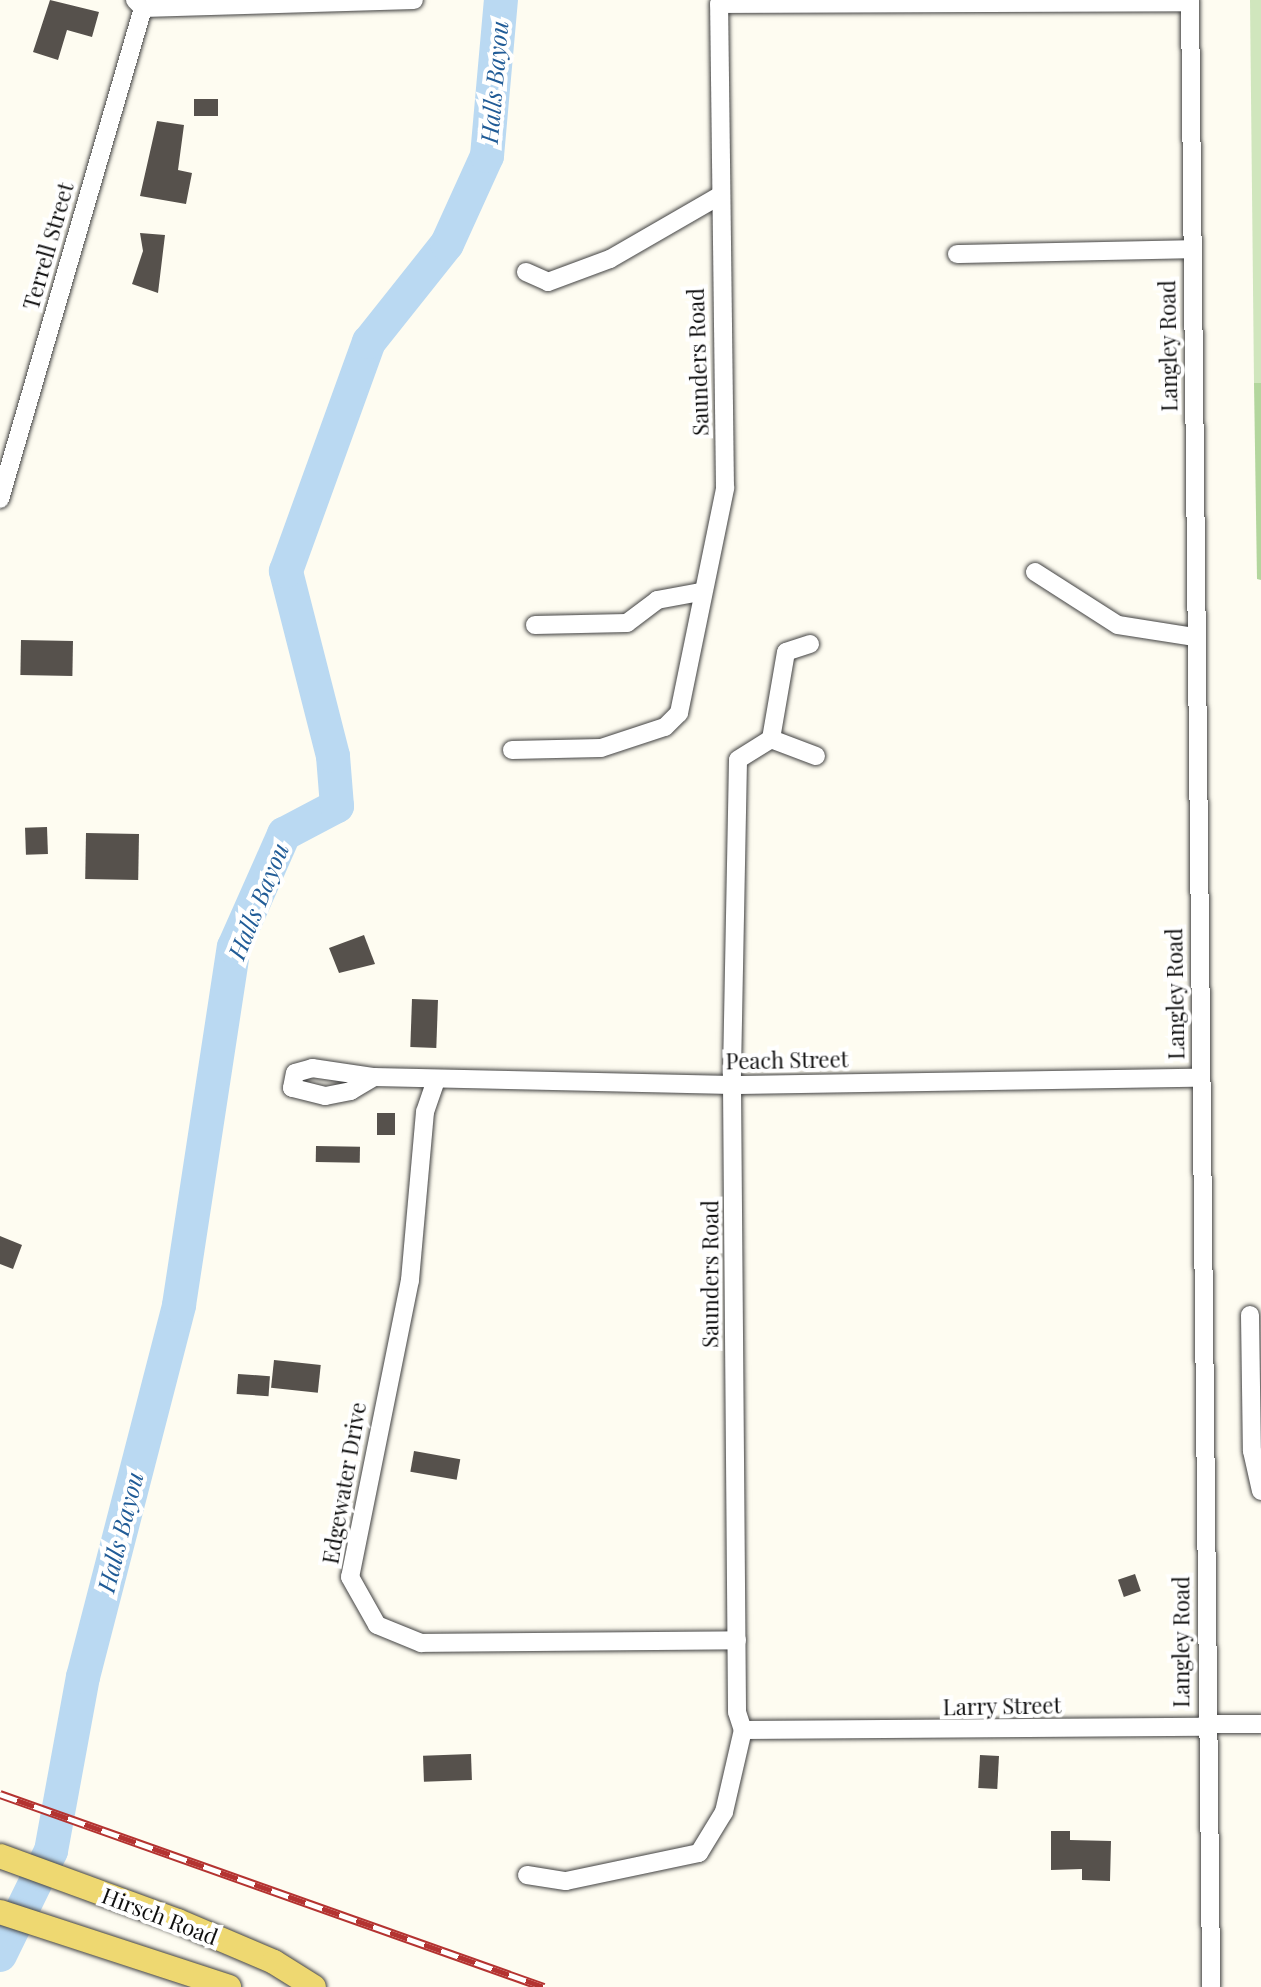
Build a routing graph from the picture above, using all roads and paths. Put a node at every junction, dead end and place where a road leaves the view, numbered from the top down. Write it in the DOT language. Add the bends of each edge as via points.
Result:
graph roads {
  1 [pos="414,0"];
  2 [pos="1190,1"];
  3 [pos="139,4"];
  4 [pos="719,196"];
  5 [pos="1191,249"];
  6 [pos="957,254"];
  7 [pos="526,272"];
  8 [pos="0,499"];
  9 [pos="1035,572"];
  10 [pos="700,592"];
  11 [pos="535,625"];
  12 [pos="1195,637"];
  13 [pos="810,644"];
  14 [pos="771,739"];
  15 [pos="512,750"];
  16 [pos="816,756"];
  17 [pos="374,1077"];
  18 [pos="1200,1078"];
  19 [pos="436,1080"];
  20 [pos="732,1085"];
  21 [pos="1250,1315"];
  22 [pos="1261,1491"];
  23 [pos="737,1640"];
  24 [pos="1261,1724"];
  25 [pos="1205,1725"];
  26 [pos="743,1730"];
  27 [pos="0,1856"];
  28 [pos="527,1875"];
  29 [pos="0,1912"];
  30 [pos="229,1987"];
  31 [pos="314,1987"];
  32 [pos="1211,1987"];
  1 -- 3 [label="street"];
  2 -- 4 [label="street, Saunders Road" via="719,4"];
  2 -- 5 [label="street, Langley Road"];
  3 -- 8 [label="street, Terrell Street"];
  4 -- 7 [label="street" via="610,259 548,282"];
  4 -- 10 [label="street, Saunders Road" via="725,488"];
  5 -- 6 [label="street"];
  5 -- 12 [label="street, Langley Road"];
  9 -- 12 [label="street" via="1118,625"];
  10 -- 11 [label="street" via="657,600 627,623"];
  10 -- 15 [label="street, Saunders Road" via="679,713 665,727 601,748"];
  12 -- 18 [label="street, Langley Road"];
  13 -- 14 [label="street" via="786,652"];
  14 -- 16 [label="street"];
  14 -- 20 [label="street, Saunders Road" via="738,760"];
  17 -- 19 [label="street, Peach Street"];
  18 -- 20 [label="street, Peach Street"];
  18 -- 25 [label="street, Langley Road"];
  19 -- 20 [label="street, Peach Street"];
  19 -- 23 [label="street, Edgewater Drive" via="425,1112 410,1280 350,1577 377,1625 421,1643"];
  20 -- 23 [label="street, Saunders Road"];
  21 -- 22 [label="street" via="1252,1451"];
  23 -- 26 [label="street, Saunders Road"];
  24 -- 25 [label="street, Larry Street"];
  25 -- 26 [label="street, Larry Street"];
  25 -- 32 [label="street, Langley Road"];
  26 -- 28 [label="street, Saunders Road" via="724,1812 699,1853 566,1881"];
  27 -- 31 [label="main road, Hirsch Road" via="274,1962"];
  29 -- 30 [label="main road, Hirsch Road"];
}
